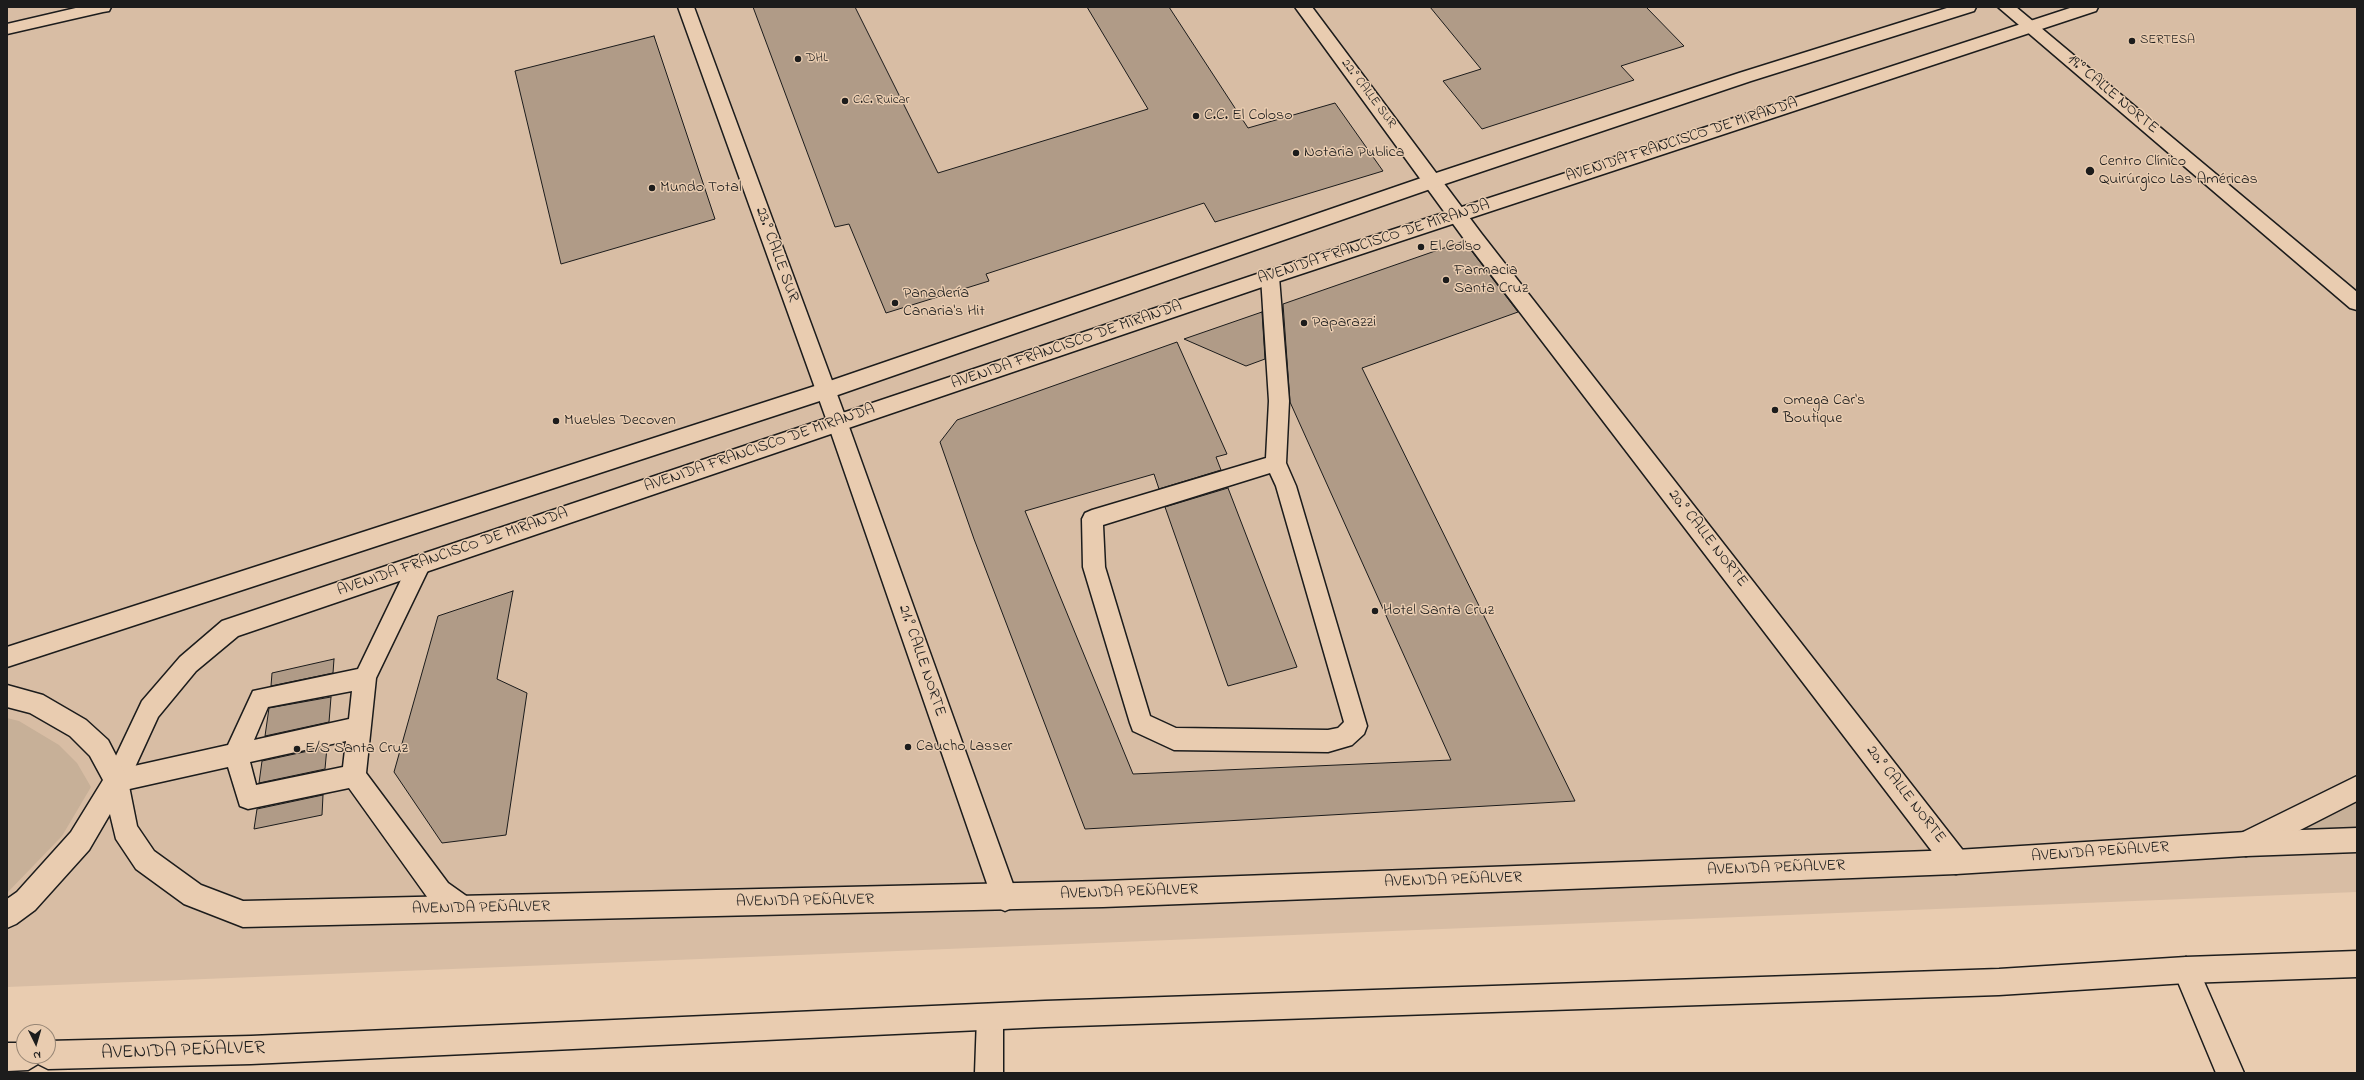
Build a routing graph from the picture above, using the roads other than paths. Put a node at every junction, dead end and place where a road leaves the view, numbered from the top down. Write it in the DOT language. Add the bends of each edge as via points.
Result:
graph roads {
  1 [pos="103,7"];
  2 [pos="686,7"];
  3 [pos="1302,7"];
  4 [pos="1968,7"];
  5 [pos="2006,7"];
  6 [pos="2090,7"];
  7 [pos="2031,27"];
  8 [pos="7,29"];
  9 [pos="1433,181"];
  10 [pos="1458,215"];
  11 [pos="1270,277"];
  12 [pos="2357,303"];
  13 [pos="825,391"];
  14 [pos="838,424"];
  15 [pos="1276,463"];
  16 [pos="420,564"];
  17 [pos="7,657"];
  18 [pos="365,678"];
  19 [pos="7,696"];
  20 [pos="360,727"];
  21 [pos="236,754"];
  22 [pos="354,776"];
  23 [pos="116,781"];
  24 [pos="2357,788"];
  25 [pos="2357,840"];
  26 [pos="2246,844"];
  27 [pos="1956,862"];
  28 [pos="1005,898"];
  29 [pos="463,909"];
  30 [pos="7,916"];
  31 [pos="2357,964"];
  32 [pos="2186,970"];
  33 [pos="990,1017"];
  34 [pos="56,1056"];
  35 [pos="989,1073"];
  36 [pos="2230,1073"];
  1 -- 8 [label="street"];
  2 -- 13 [label="street, 23.° CALLE SUR"];
  3 -- 9 [label="street, 22.° CALLE SUR"];
  4 -- 9 [label="street, AVENIDA FRANCISCO DE MIRANDA" via="1745,77"];
  5 -- 7 [label="street, 19.° CALLE NORTE"];
  6 -- 7 [label="street, AVENIDA FRANCISCO DE MIRANDA"];
  7 -- 10 [label="street, AVENIDA FRANCISCO DE MIRANDA"];
  7 -- 12 [label="street, 19.° CALLE NORTE"];
  9 -- 10 [label="street, 22.° CALLE SUR"];
  9 -- 13 [label="street, AVENIDA FRANCISCO DE MIRANDA"];
  10 -- 11 [label="street, AVENIDA FRANCISCO DE MIRANDA"];
  10 -- 27 [label="street, 20.° CALLE NORTE"];
  11 -- 14 [label="street, AVENIDA FRANCISCO DE MIRANDA"];
  11 -- 15 [label="lane" via="1279,401"];
  13 -- 14 [label="street, 23.° CALLE SUR"];
  13 -- 17 [label="street, AVENIDA FRANCISCO DE MIRANDA"];
  14 -- 16 [label="street, AVENIDA FRANCISCO DE MIRANDA"];
  14 -- 28 [label="street, 21.° CALLE NORTE"];
  15 -- 15 [label="lane" via="1092,519 1094,567 1141,723 1174,739 1328,742 1344,737 1356,726 1286,486"];
  16 -- 18 [label="lane"];
  16 -- 23 [label="street, AVENIDA FRANCISCO DE MIRANDA" via="230,628 188,664 150,709"];
  18 -- 20 [label="lane"];
  18 -- 21 [label="lane" via="261,698"];
  19 -- 23 [label="street, AVENIDA PEÑALVER" via="35,702 78,728 99,748"];
  20 -- 21 [label="lane"];
  20 -- 22 [label="lane"];
  21 -- 22 [label="lane" via="248,798"];
  21 -- 23 [label="lane"];
  22 -- 29 [label="lane" via="438,892"];
  23 -- 29 [label="street, AVENIDA PEÑALVER" via="125,830 145,860 193,896 243,914"];
  23 -- 30 [label="street, AVENIDA FRANCISCO DE MIRANDA" via="80,841 26,900"];
  24 -- 26 [label="street"];
  25 -- 26 [label="street, AVENIDA PEÑALVER"];
  26 -- 27 [label="street, AVENIDA PEÑALVER"];
  27 -- 28 [label="street, AVENIDA PEÑALVER"];
  28 -- 29 [label="street, AVENIDA PEÑALVER"];
  31 -- 32 [label="street, AVENIDA PEÑALVER"];
  32 -- 33 [label="street, AVENIDA PEÑALVER" via="2000,982"];
  32 -- 36 [label="street"];
  33 -- 34 [label="street, AVENIDA PEÑALVER" via="251,1050"];
  33 -- 35 [label="street"];
}
